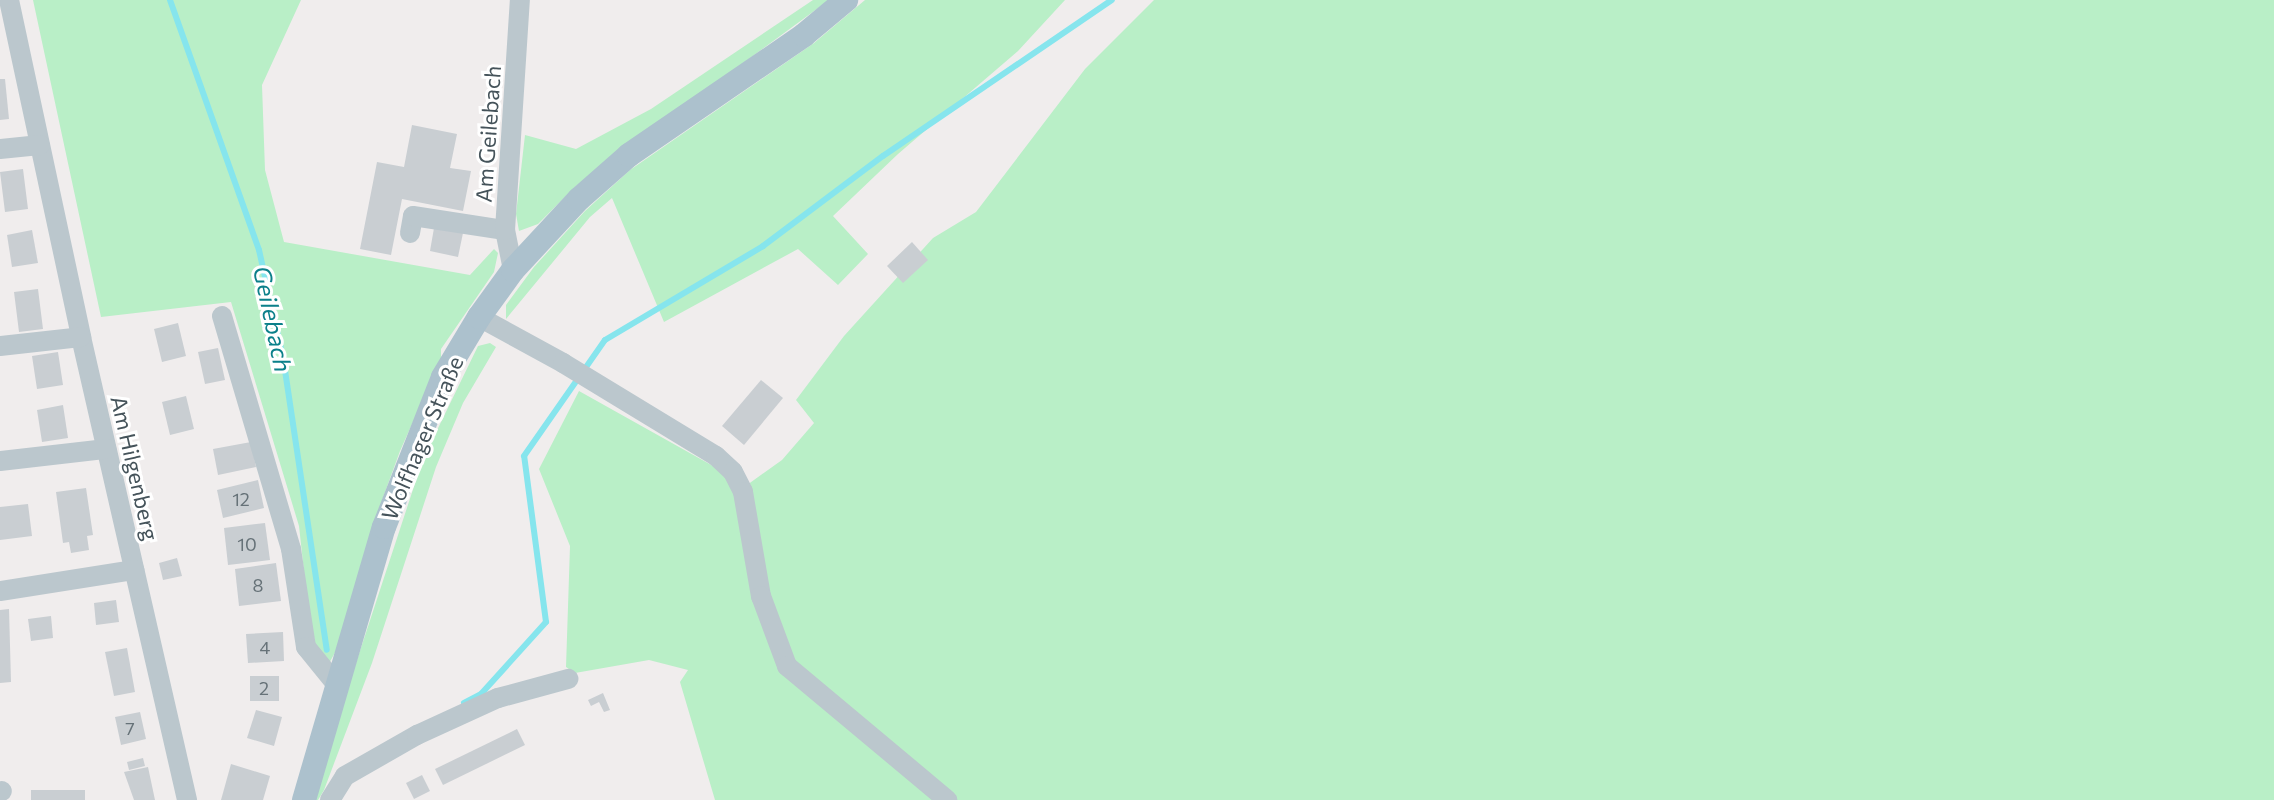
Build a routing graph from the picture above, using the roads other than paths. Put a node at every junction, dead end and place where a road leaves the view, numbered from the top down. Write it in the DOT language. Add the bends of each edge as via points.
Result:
graph roads {
  1 [pos="9,0"];
  2 [pos="520,0"];
  3 [pos="846,0"];
  4 [pos="40,145"];
  5 [pos="0,149"];
  6 [pos="505,230"];
  7 [pos="410,233"];
  8 [pos="513,270"];
  9 [pos="222,316"];
  10 [pos="479,317"];
  11 [pos="81,337"];
  12 [pos="0,346"];
  13 [pos="106,449"];
  14 [pos="0,461"];
  15 [pos="134,570"];
  16 [pos="0,591"];
  17 [pos="568,679"];
  18 [pos="336,684"];
  19 [pos="187,800"];
  20 [pos="304,800"];
  21 [pos="330,800"];
  22 [pos="947,800"];
  1 -- 4 [label="street, Am Hilgenberg"];
  2 -- 6 [label="street, Am Geilebach"];
  3 -- 8 [label="main road, Wolfhager Straße" via="804,35 629,155"];
  4 -- 5 [label="street"];
  4 -- 11 [label="street, Am Hilgenberg"];
  6 -- 7 [label="street" via="413,216"];
  6 -- 8 [label="street, Am Geilebach"];
  8 -- 10 [label="main road, Wolfhager Straße"];
  9 -- 18 [label="street" via="291,549 306,647"];
  10 -- 18 [label="main road, Wolfhager Straße" via="443,377 384,527"];
  10 -- 22 [label="street" via="722,450 743,492 761,596 787,666"];
  11 -- 12 [label="street"];
  11 -- 13 [label="street, Am Hilgenberg"];
  13 -- 14 [label="street"];
  13 -- 15 [label="street, Am Hilgenberg"];
  15 -- 16 [label="street"];
  15 -- 19 [label="street, Am Hilgenberg"];
  17 -- 21 [label="street" via="498,698 417,735 345,776"];
  18 -- 20 [label="main road, Wolfhager Straße"];
}
